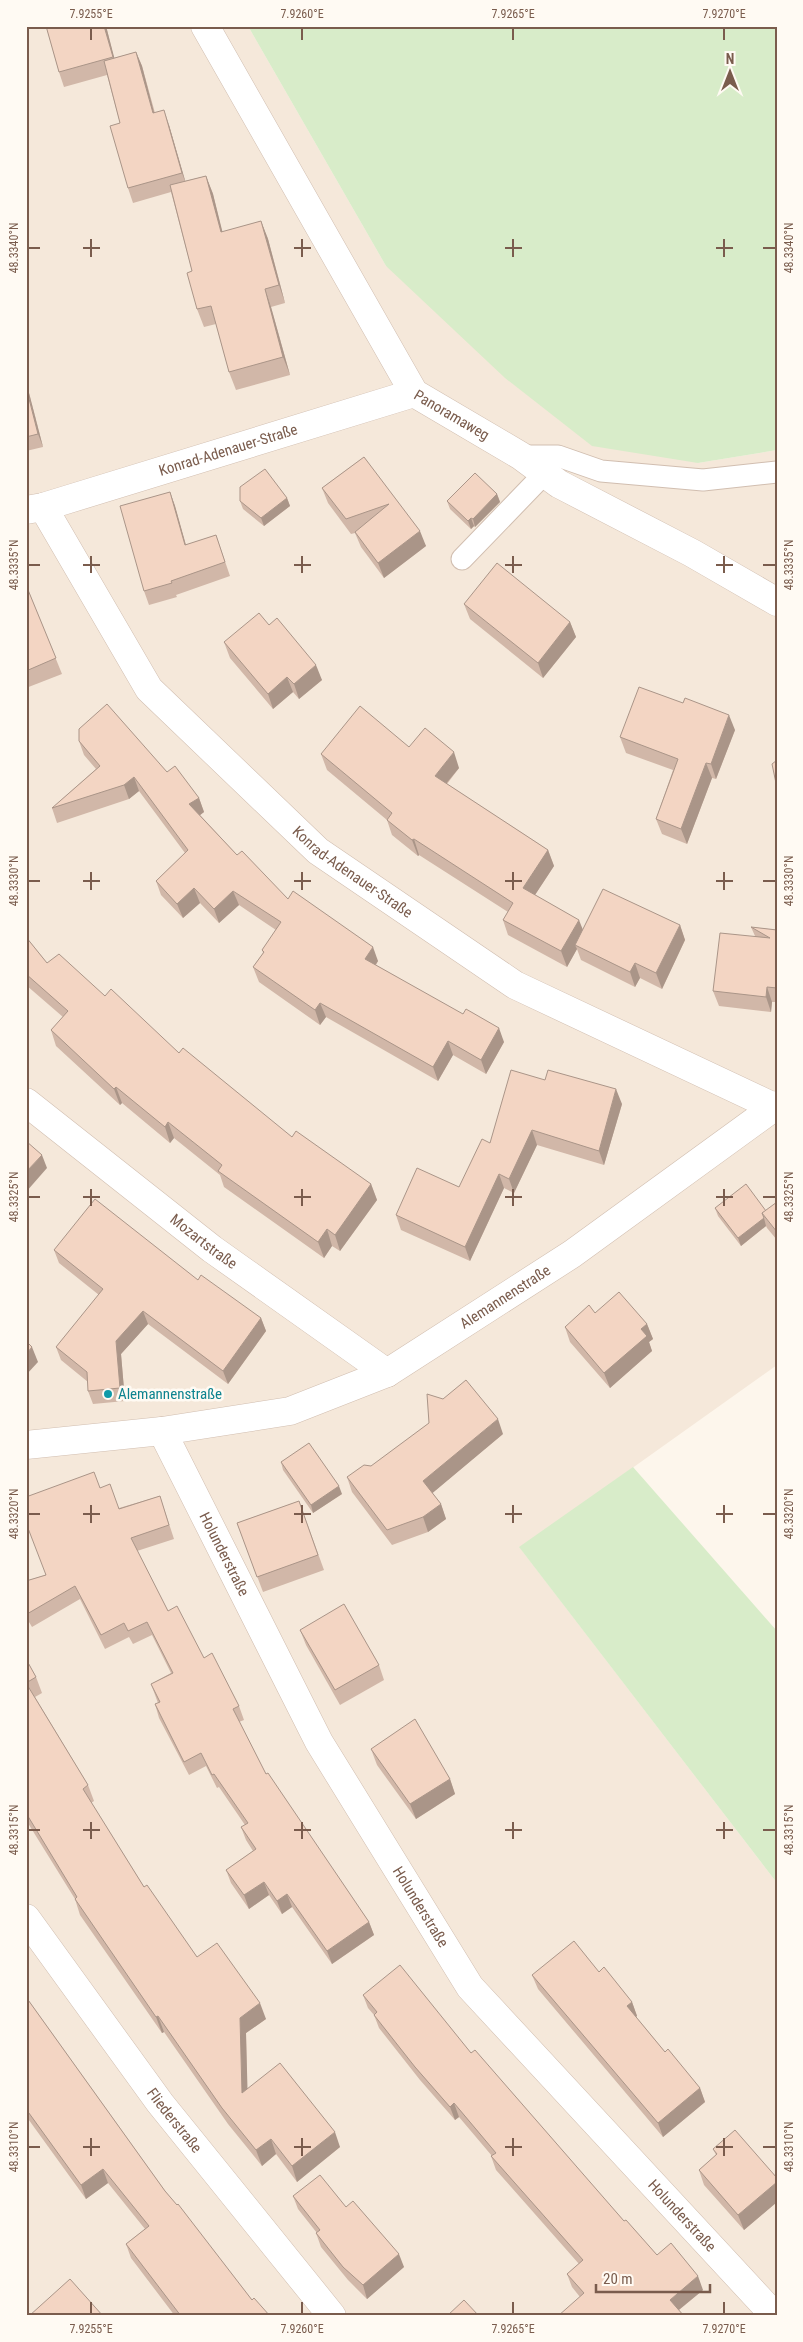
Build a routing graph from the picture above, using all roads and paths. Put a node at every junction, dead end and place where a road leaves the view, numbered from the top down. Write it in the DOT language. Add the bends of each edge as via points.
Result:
graph roads {
  1 [pos="205,26"];
  2 [pos="414,393"];
  3 [pos="521,456"];
  4 [pos="777,472"];
  5 [pos="545,473"];
  6 [pos="35,509"];
  7 [pos="462,559"];
  8 [pos="777,602"];
  9 [pos="26,1102"];
  10 [pos="776,1106"];
  11 [pos="387,1373"];
  12 [pos="162,1431"];
  13 [pos="26,1445"];
  14 [pos="26,1918"];
  15 [pos="332,2316"];
  16 [pos="775,2316"];
  1 -- 2 [label="street, Panoramaweg"];
  2 -- 3 [label="street, Panoramaweg"];
  2 -- 6 [label="street, Konrad-Adenauer-Straße"];
  3 -- 4 [label="lane" via="558,456 601,471 703,480"];
  3 -- 5 [label="street, Panoramaweg"];
  5 -- 7 [label="lane"];
  5 -- 8 [label="street, Panoramaweg" via="559,484 692,552"];
  6 -- 10 [label="street, Konrad-Adenauer-Straße" via="149,689 318,851 515,985"];
  9 -- 11 [label="street, Mozartstraße" via="212,1249"];
  10 -- 11 [label="street, Alemannenstraße" via="572,1254"];
  11 -- 12 [label="street, Alemannenstraße" via="290,1411"];
  12 -- 13 [label="street, Alemannenstraße"];
  12 -- 16 [label="street, Holunderstraße" via="318,1742 470,1987"];
  14 -- 15 [label="street, Fliederstraße" via="160,2103"];
}
